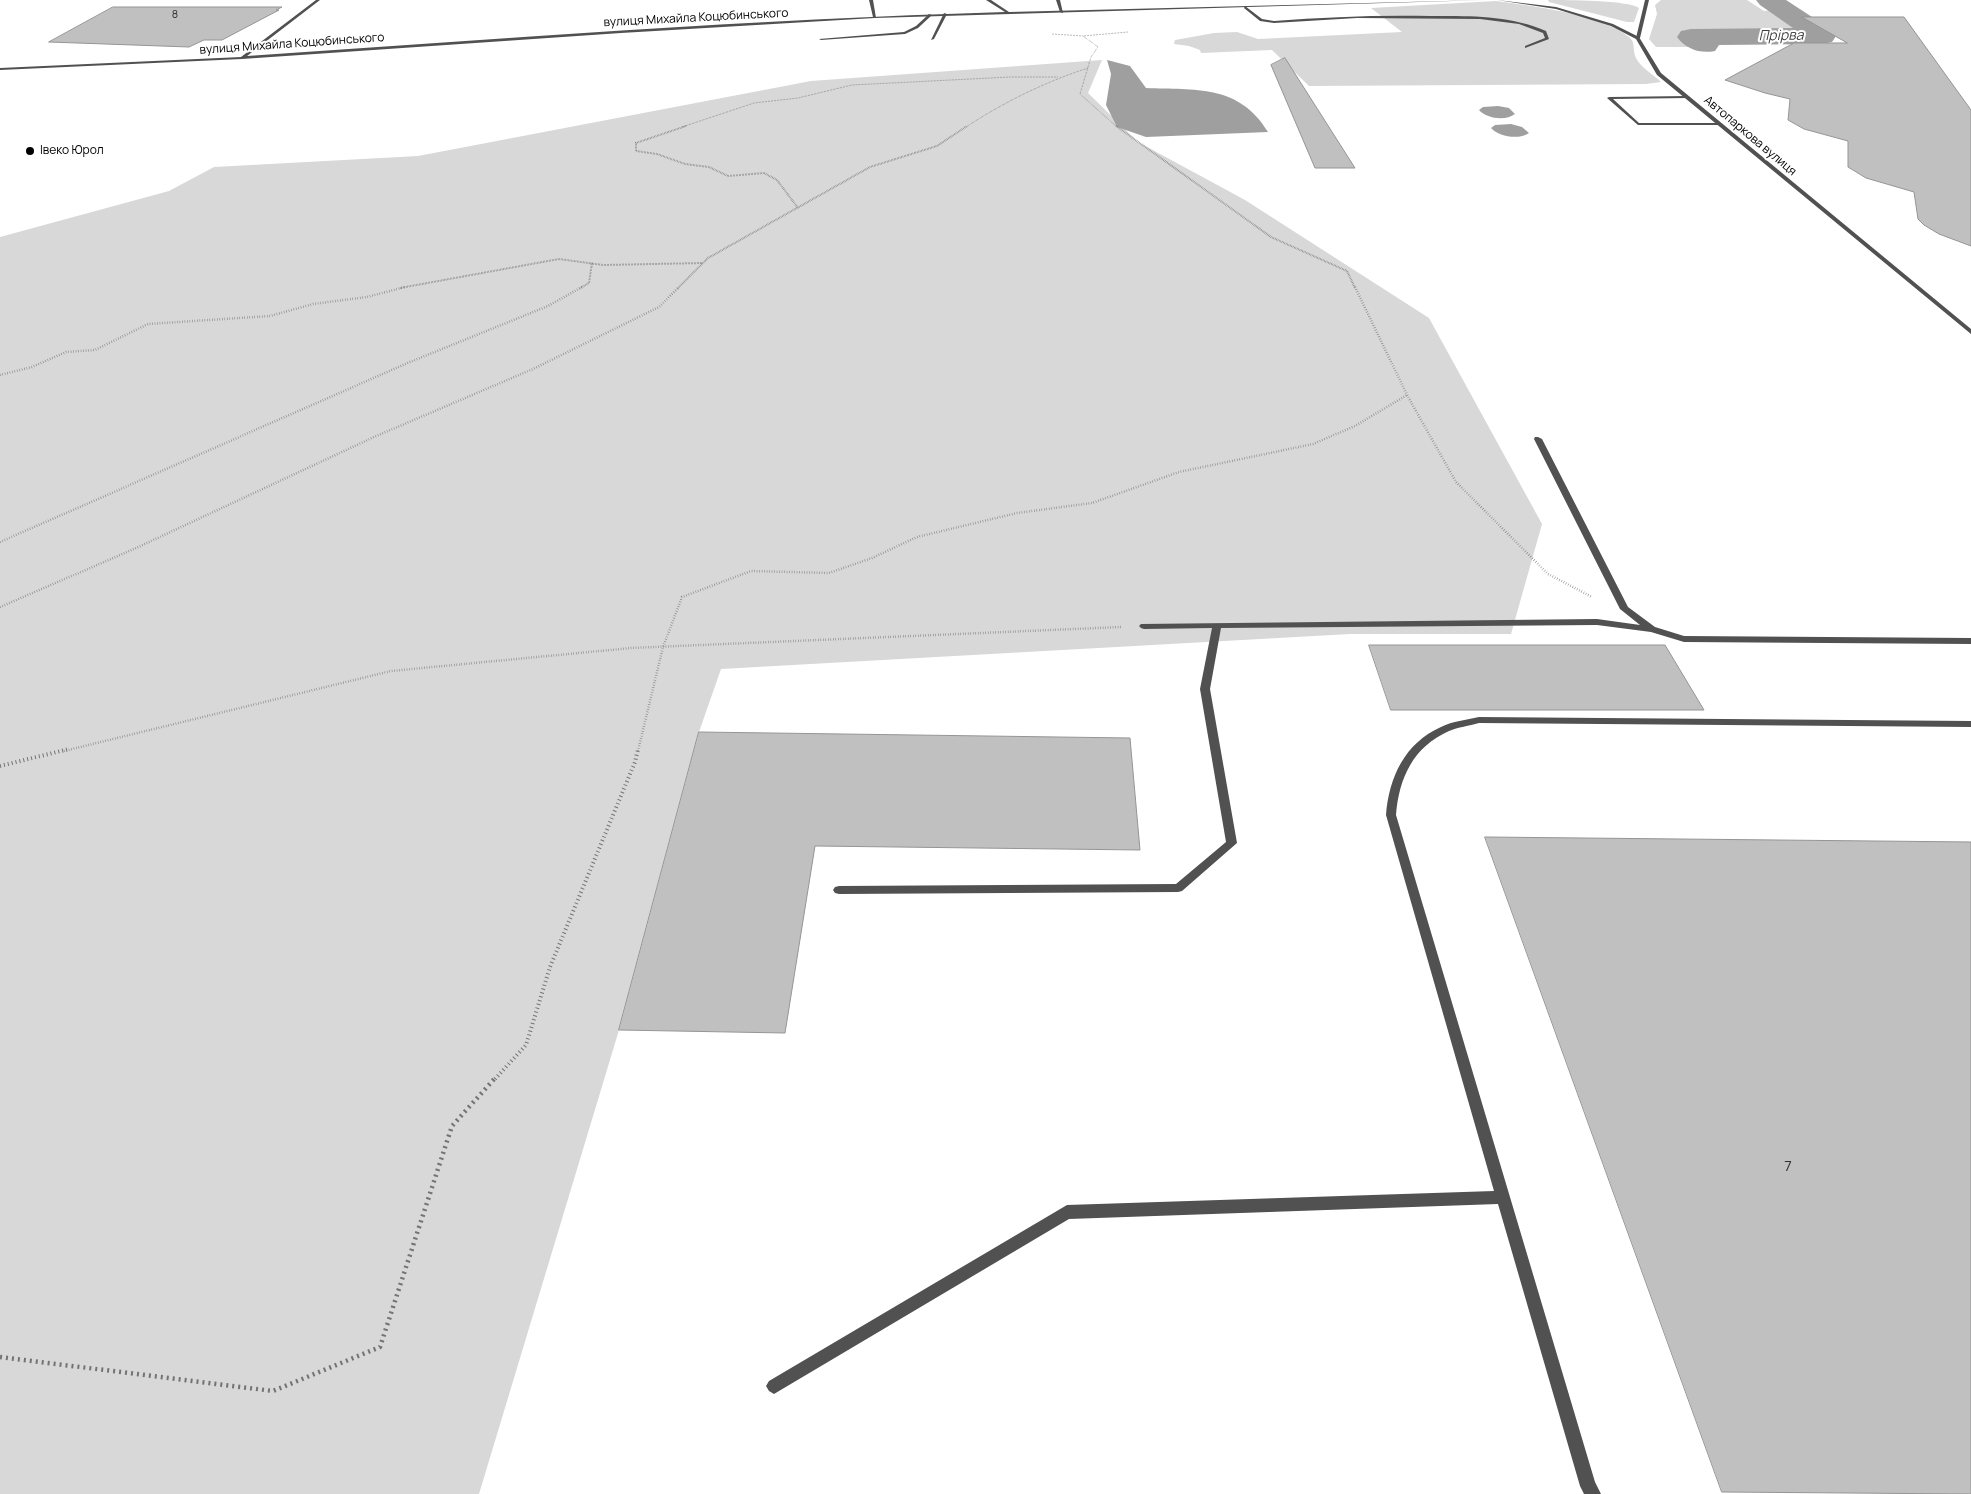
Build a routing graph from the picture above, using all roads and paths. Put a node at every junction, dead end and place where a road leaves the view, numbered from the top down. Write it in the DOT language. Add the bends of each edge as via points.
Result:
graph roads {
  1 [pos="318,0"];
  2 [pos="871,0"];
  3 [pos="988,0"];
  4 [pos="1058,0"];
  5 [pos="1212,0"];
  6 [pos="1484,0"];
  7 [pos="1499,0"];
  8 [pos="1647,0"];
  9 [pos="1217,8"];
  10 [pos="1245,8"];
  11 [pos="1136,11"];
  12 [pos="1007,12"];
  13 [pos="1062,12"];
  14 [pos="945,14"];
  15 [pos="930,15"];
  16 [pos="875,17"];
  17 [pos="932,38"];
  18 [pos="1638,38"];
  19 [pos="820,39"];
  20 [pos="1528,47"];
  21 [pos="242,58"];
  22 [pos="1088,68"];
  23 [pos="0,69"];
  24 [pos="1061,77"];
  25 [pos="1687,97"];
  26 [pos="1720,124"];
  27 [pos="798,208"];
  28 [pos="592,263"];
  29 [pos="703,263"];
  30 [pos="1971,332"];
  31 [pos="0,375"];
  32 [pos="1407,396"];
  33 [pos="1538,439"];
  34 [pos="0,542"];
  35 [pos="1600,602"];
  36 [pos="0,607"];
  37 [pos="1217,625"];
  38 [pos="1144,626"];
  39 [pos="1652,629"];
  40 [pos="1971,641"];
  41 [pos="663,647"];
  42 [pos="1971,724"];
  43 [pos="0,766"];
  44 [pos="839,890"];
  45 [pos="1503,1197"];
  46 [pos="0,1357"];
  47 [pos="774,1386"];
  48 [pos="1593,1494"];
  1 -- 21 [label="street"];
  2 -- 16 [label="street"];
  3 -- 12 [label="street"];
  4 -- 13 [label="street"];
  5 -- 9 [label="street"];
  6 -- 10 [label="street, вулиця Михайла Коцюбинського"];
  7 -- 18 [label="street" via="1586,16"];
  8 -- 18 [label="street"];
  9 -- 10 [label="street, вулиця Михайла Коцюбинського"];
  9 -- 11 [label="street, вулиця Михайла Коцюбинського"];
  10 -- 20 [label="street" via="1261,20 1274,22 1387,16 1512,20 1545,32 1547,39"];
  11 -- 13 [label="street, вулиця Михайла Коцюбинського"];
  11 -- 22 [label="path" via="1145,30 1083,36 1098,47"];
  12 -- 13 [label="street, вулиця Михайла Коцюбинського"];
  12 -- 14 [label="street, вулиця Михайла Коцюбинського"];
  14 -- 15 [label="street, вулиця Михайла Коцюбинського"];
  14 -- 17 [label="street"];
  15 -- 16 [label="street, вулиця Михайла Коцюбинського"];
  15 -- 19 [label="street" via="905,33"];
  16 -- 21 [label="street, вулиця Михайла Коцюбинського"];
  18 -- 25 [label="street, Автопаркова вулиця" via="1659,74"];
  21 -- 23 [label="street, вулиця Михайла Коцюбинського"];
  22 -- 24 [label="path"];
  22 -- 32 [label="path" via="1080,94 1117,128 1271,237 1347,272"];
  24 -- 27 [label="path" via="992,110 937,146 870,167"];
  24 -- 27 [label="path" via="852,85 798,98 754,103 636,143 636,150 685,164 709,167 728,176 764,173 777,180"];
  25 -- 26 [label="street, Автопаркова вулиця"];
  25 -- 26 [label="street" via="1609,98 1638,124"];
  26 -- 30 [label="street, Автопаркова вулиця"];
  27 -- 29 [label="path"];
  28 -- 29 [label="path"];
  28 -- 31 [label="path" via="559,259 415,284 367,297 313,304 270,316 148,324 95,350 66,352 32,367"];
  28 -- 34 [label="path" via="589,283 548,306 401,366"];
  29 -- 36 [label="path" via="659,307 558,357"];
  32 -- 35 [label="path" via="1456,482 1548,574"];
  32 -- 41 [label="path" via="1355,426 1313,444 1179,472 1092,502 1017,513 917,537 830,573 751,571 682,597"];
  33 -- 39 [label="street" via="1624,609"];
  37 -- 38 [label="street"];
  37 -- 39 [label="street" via="1597,622"];
  37 -- 44 [label="street" via="1205,689 1232,843 1178,888"];
  38 -- 41 [label="path"];
  39 -- 40 [label="street" via="1684,639"];
  41 -- 43 [label="path" via="392,671"];
  41 -- 46 [label="path" via="636,762 550,967 526,1045 452,1126 380,1347 273,1391"];
  42 -- 45 [label="street" via="1478,720 1445,730 1420,744 1400,770 1392,796 1391,815"];
  45 -- 47 [label="street" via="1067,1212"];
  45 -- 48 [label="street"];
}
